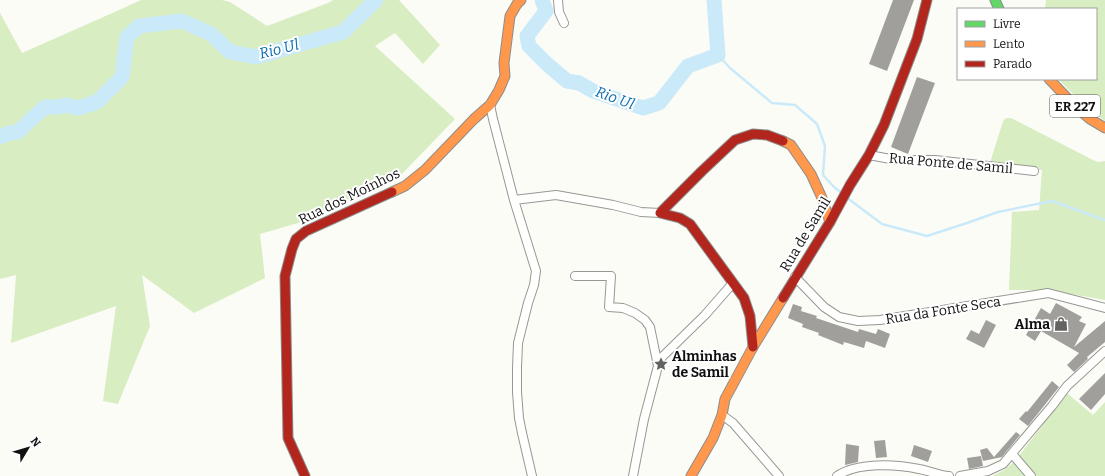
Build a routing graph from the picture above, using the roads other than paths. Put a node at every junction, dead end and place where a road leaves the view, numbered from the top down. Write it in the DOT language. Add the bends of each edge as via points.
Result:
graph roads {
  1 [pos="521,0"];
  2 [pos="558,0"];
  3 [pos="927,0"];
  4 [pos="564,23"];
  5 [pos="1050,80"];
  6 [pos="490,105"];
  7 [pos="1105,128"];
  8 [pos="869,155"];
  9 [pos="1034,171"];
  10 [pos="514,200"];
  11 [pos="660,213"];
  12 [pos="830,222"];
  13 [pos="575,276"];
  14 [pos="795,278"];
  15 [pos="734,283"];
  16 [pos="1105,308"];
  17 [pos="753,347"];
  18 [pos="1105,351"];
  19 [pos="658,366"];
  20 [pos="722,415"];
  21 [pos="1012,454"];
  22 [pos="305,476"];
  23 [pos="532,476"];
  24 [pos="632,476"];
  25 [pos="691,476"];
  26 [pos="779,476"];
  27 [pos="837,476"];
  28 [pos="940,476"];
  29 [pos="949,476"];
  30 [pos="960,476"];
  31 [pos="1031,476"];
  1 -- 6 [label="street, Rua dos Moínhos" via="510,16 504,63 505,76"];
  2 -- 4 [label="street" via="559,12"];
  3 -- 8 [label="street, Rua de Samil" via="917,39 884,125"];
  5 -- 7 [label="street, ER 227" via="1075,106"];
  6 -- 10 [label="street"];
  6 -- 22 [label="street, Rua dos Moínhos" via="425,170 405,186 306,231 296,239 285,276 288,438"];
  8 -- 9 [label="street, Rua Ponte de Samil" via="896,160 935,160"];
  8 -- 12 [label="street, Rua de Samil"];
  10 -- 11 [label="street" via="556,195 641,212"];
  10 -- 23 [label="street" via="536,271 518,343 517,368 519,418"];
  11 -- 12 [label="street" via="735,140 753,134 767,135 791,145 811,174"];
  11 -- 15 [label="street" via="680,218 690,224"];
  12 -- 14 [label="street, Rua de Samil"];
  13 -- 19 [label="street" via="612,276 609,307 623,308 645,320 650,327"];
  14 -- 16 [label="street, Rua da Fonte Seca" via="824,307 839,317 858,321 880,320 1048,293"];
  14 -- 17 [label="street, Rua de Samil"];
  15 -- 17 [label="street" via="744,298 750,316"];
  15 -- 19 [label="street" via="662,357"];
  17 -- 20 [label="street, Rua de Samil" via="725,399"];
  18 -- 21 [label="street" via="1067,386"];
  19 -- 24 [label="street"];
  20 -- 25 [label="street, Rua de Samil" via="713,438"];
  20 -- 26 [label="street" via="733,423"];
  21 -- 30 [label="street" via="1003,464 988,471"];
  21 -- 31 [label="street"];
  27 -- 28 [label="street" via="866,466 888,465 917,468"];
  28 -- 29 [label="street"];
}
